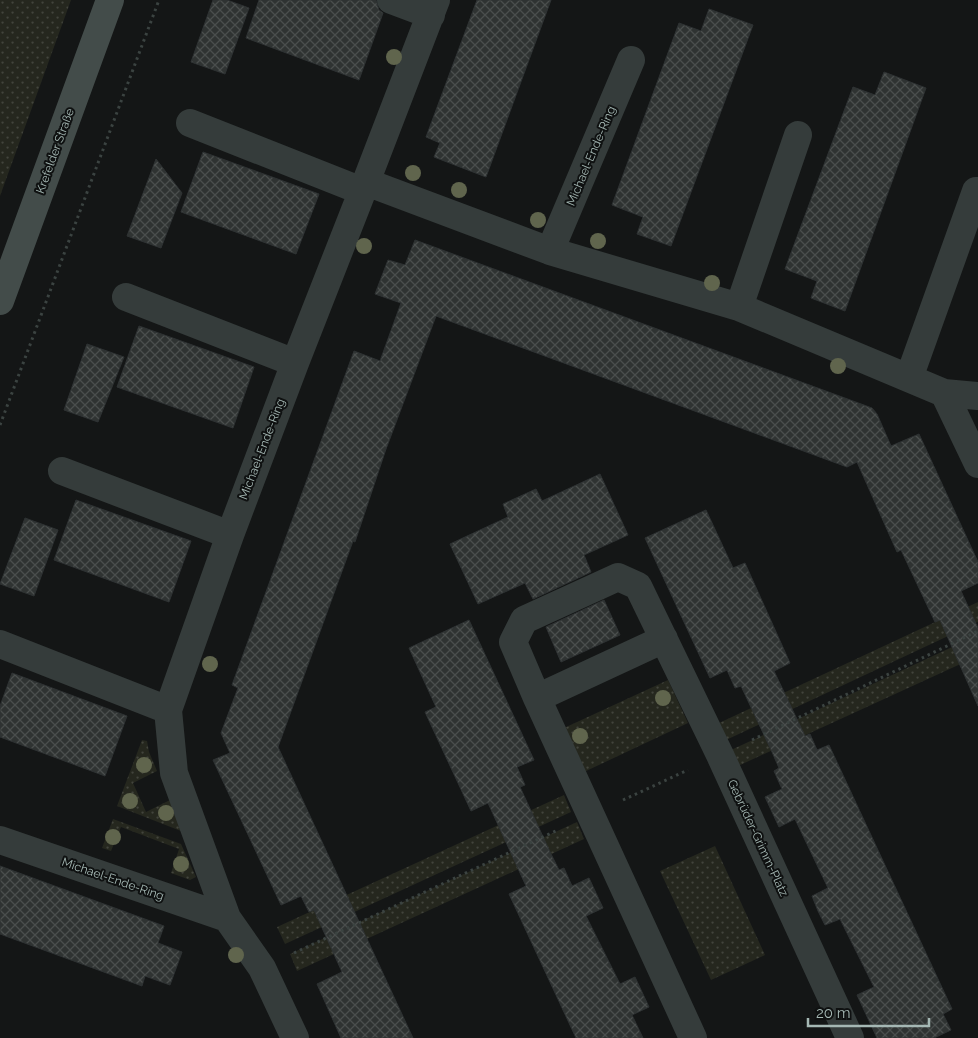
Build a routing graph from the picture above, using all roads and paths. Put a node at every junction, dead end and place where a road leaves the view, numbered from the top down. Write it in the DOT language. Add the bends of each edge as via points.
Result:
graph roads {
  1 [pos="110,0"];
  2 [pos="159,0"];
  3 [pos="391,0"];
  4 [pos="433,7"];
  5 [pos="631,60"];
  6 [pos="190,123"];
  7 [pos="798,135"];
  8 [pos="364,187"];
  9 [pos="976,192"];
  10 [pos="550,251"];
  11 [pos="126,297"];
  12 [pos="0,301"];
  13 [pos="739,307"];
  14 [pos="295,363"];
  15 [pos="909,378"];
  16 [pos="944,393"];
  17 [pos="978,396"];
  18 [pos="0,425"];
  19 [pos="978,464"];
  20 [pos="62,471"];
  21 [pos="230,535"];
  22 [pos="664,639"];
  23 [pos="0,644"];
  24 [pos="536,698"];
  25 [pos="168,710"];
  26 [pos="0,840"];
  27 [pos="227,918"];
  28 [pos="295,1038"];
  29 [pos="693,1038"];
  30 [pos="850,1038"];
  1 -- 12 [label="main road, Krefelder Straße"];
  2 -- 18 [label="path"];
  3 -- 4 [label="street, Michael-Ende-Ring"];
  4 -- 8 [label="street, Michael-Ende-Ring"];
  5 -- 10 [label="street, Michael-Ende-Ring"];
  6 -- 8 [label="street"];
  7 -- 13 [label="street"];
  8 -- 10 [label="street"];
  8 -- 14 [label="street, Michael-Ende-Ring"];
  9 -- 15 [label="street"];
  10 -- 13 [label="street"];
  11 -- 14 [label="street"];
  13 -- 15 [label="street"];
  14 -- 21 [label="street, Michael-Ende-Ring"];
  15 -- 16 [label="street"];
  16 -- 17 [label="street"];
  16 -- 19 [label="street"];
  20 -- 21 [label="street"];
  21 -- 25 [label="street, Michael-Ende-Ring"];
  22 -- 24 [label="street"];
  22 -- 24 [label="street, Gebrüder-Grimm-Platz" via="638,586 618,577 524,620 513,642"];
  22 -- 30 [label="street, Gebrüder-Grimm-Platz"];
  23 -- 25 [label="street"];
  24 -- 29 [label="street, Gebrüder-Grimm-Platz"];
  25 -- 27 [label="street, Michael-Ende-Ring" via="174,773"];
  26 -- 27 [label="street, Michael-Ende-Ring"];
  27 -- 28 [label="street, Michael-Ende-Ring" via="262,968"];
}
